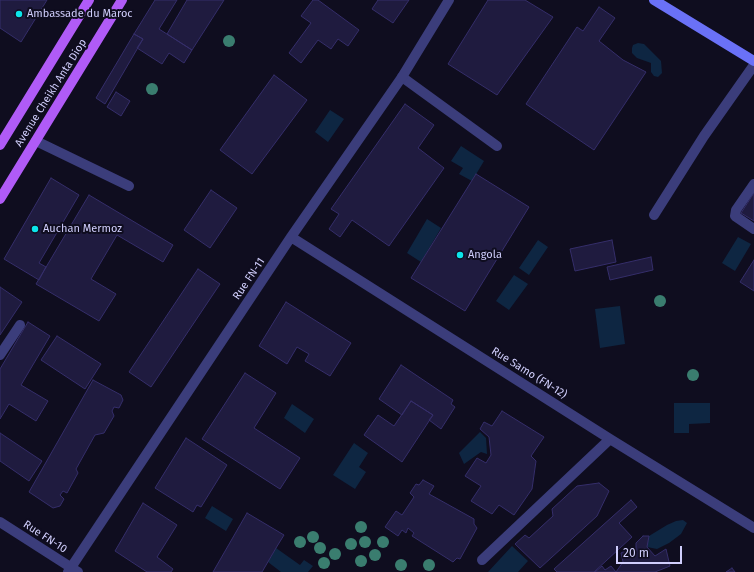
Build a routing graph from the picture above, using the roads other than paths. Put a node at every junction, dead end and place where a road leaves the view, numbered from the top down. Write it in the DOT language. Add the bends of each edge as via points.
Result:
graph roads {
  1 [pos="89,0"];
  2 [pos="122,0"];
  3 [pos="449,0"];
  4 [pos="654,0"];
  5 [pos="754,61"];
  6 [pos="754,65"];
  7 [pos="402,76"];
  8 [pos="36,141"];
  9 [pos="0,145"];
  10 [pos="497,146"];
  11 [pos="754,184"];
  12 [pos="130,186"];
  13 [pos="0,199"];
  14 [pos="654,216"];
  15 [pos="754,229"];
  16 [pos="291,237"];
  17 [pos="20,325"];
  18 [pos="0,355"];
  19 [pos="610,439"];
  20 [pos="0,522"];
  21 [pos="754,528"];
  22 [pos="482,560"];
  23 [pos="72,571"];
  1 -- 9 [label="main road, Avenue Cheikh Anta Diop"];
  2 -- 8 [label="main road, Avenue Cheikh Anta Diop"];
  3 -- 7 [label="street, Rue FN-11"];
  4 -- 5 [label="main road"];
  6 -- 14 [label="street" via="704,136"];
  7 -- 10 [label="street"];
  7 -- 16 [label="street, Rue FN-11"];
  8 -- 12 [label="street"];
  8 -- 13 [label="main road, Avenue Cheikh Anta Diop"];
  11 -- 15 [label="street" via="735,216"];
  16 -- 19 [label="street, Rue Samo (FN-12)"];
  16 -- 23 [label="street, Rue FN-11"];
  17 -- 18 [label="street"];
  19 -- 21 [label="street, Rue Samo (FN-12)"];
  19 -- 22 [label="street"];
  20 -- 23 [label="street, Rue FN-10"];
}
